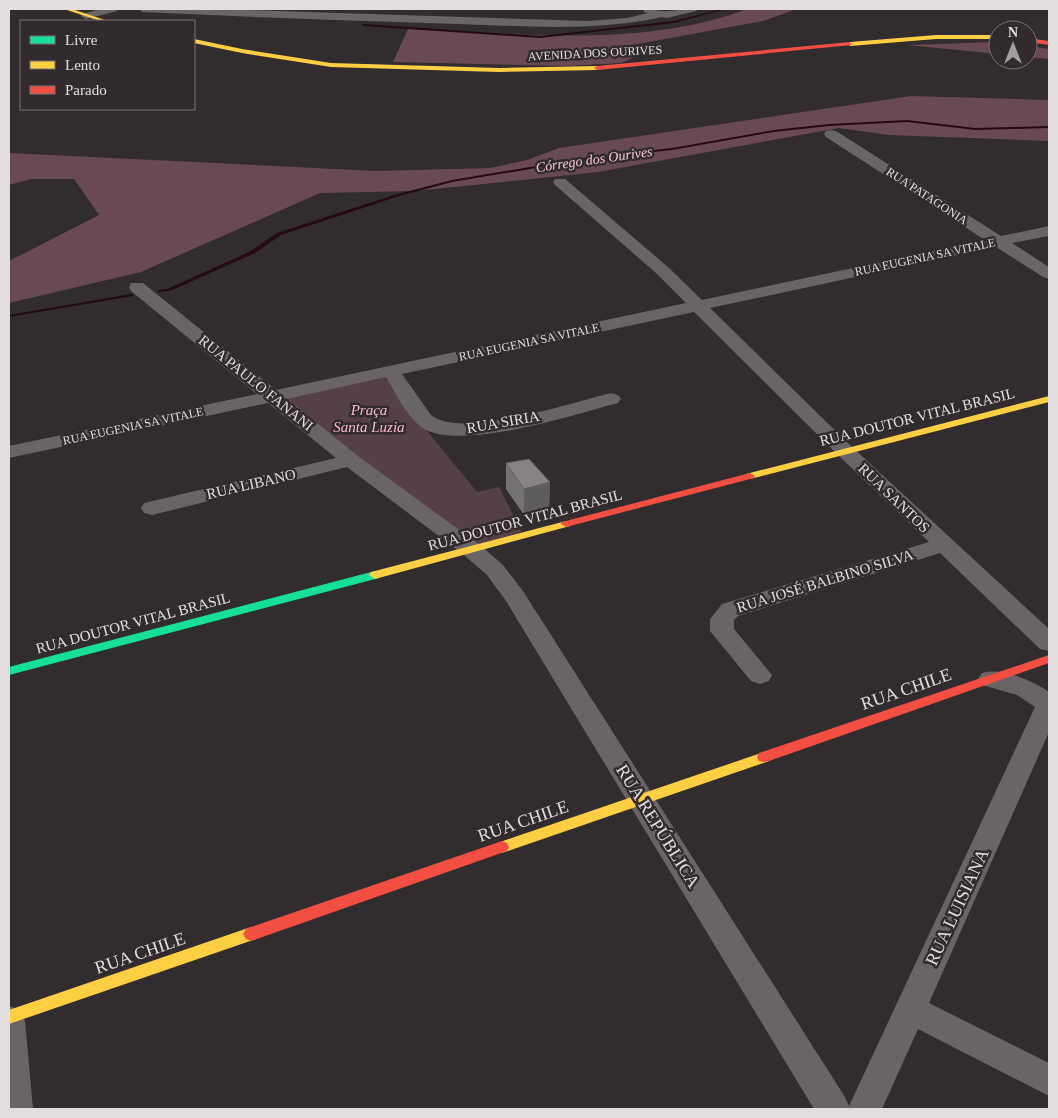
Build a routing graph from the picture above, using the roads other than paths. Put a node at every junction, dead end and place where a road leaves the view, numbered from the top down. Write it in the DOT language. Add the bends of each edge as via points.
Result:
graph roads {
  1 [pos="67,9"];
  2 [pos="113,9"];
  3 [pos="143,9"];
  4 [pos="344,9"];
  5 [pos="642,9"];
  6 [pos="692,9"];
  7 [pos="661,14"];
  8 [pos="86,16"];
  9 [pos="332,16"];
  10 [pos="101,20"];
  11 [pos="988,37"];
  12 [pos="195,40"];
  13 [pos="831,134"];
  14 [pos="560,182"];
  15 [pos="1049,231"];
  16 [pos="998,241"];
  17 [pos="1049,274"];
  18 [pos="137,287"];
  19 [pos="699,306"];
  20 [pos="391,371"];
  21 [pos="273,396"];
  22 [pos="611,399"];
  23 [pos="1049,399"];
  24 [pos="845,451"];
  25 [pos="9,452"];
  26 [pos="351,460"];
  27 [pos="152,508"];
  28 [pos="943,545"];
  29 [pos="472,550"];
  30 [pos="1049,643"];
  31 [pos="1049,660"];
  32 [pos="9,671"];
  33 [pos="760,675"];
  34 [pos="991,679"];
  35 [pos="1049,704"];
  36 [pos="641,799"];
  37 [pos="910,1009"];
  38 [pos="9,1019"];
  39 [pos="1049,1080"];
  40 [pos="16,1109"];
  41 [pos="833,1109"];
  42 [pos="865,1109"];
  1 -- 8 [label="street"];
  2 -- 8 [label="street"];
  3 -- 9 [label="street"];
  4 -- 9 [label="street"];
  5 -- 7 [label="street"];
  6 -- 7 [label="street"];
  7 -- 9 [label="street" via="588,24"];
  8 -- 10 [label="street"];
  11 -- 12 [label="street, AVENIDA DOS OURIVES" via="792,48 602,68 508,70 331,65"];
  13 -- 16 [label="street, RUA PATAGONIA"];
  14 -- 19 [label="street"];
  15 -- 16 [label="street, RUA EUGENIA SA VITALE"];
  16 -- 17 [label="street, RUA PATAGONIA"];
  16 -- 19 [label="street, RUA EUGENIA SA VITALE"];
  18 -- 21 [label="street, RUA PAULO FANANI"];
  19 -- 20 [label="street, RUA EUGENIA SA VITALE"];
  19 -- 24 [label="street, RUA SANTOS"];
  20 -- 21 [label="street, RUA EUGENIA SA VITALE"];
  20 -- 22 [label="street, RUA SIRIA" via="423,418 432,425 449,430 491,427"];
  21 -- 25 [label="street, RUA EUGENIA SA VITALE"];
  21 -- 26 [label="street, RUA PAULO FANANI"];
  23 -- 24 [label="street, RUA DOUTOR VITAL BRASIL"];
  24 -- 28 [label="street, RUA SANTOS"];
  24 -- 29 [label="street, RUA DOUTOR VITAL BRASIL"];
  26 -- 27 [label="street, RUA LIBANO"];
  26 -- 29 [label="street, RUA PAULO FANANI"];
  28 -- 30 [label="street, RUA SANTOS"];
  28 -- 33 [label="street, RUA JOSÉ BALBINO SILVA" via="730,610 722,616 722,631"];
  29 -- 32 [label="street, RUA DOUTOR VITAL BRASIL"];
  29 -- 36 [label="street, RUA REPÚBLICA" via="495,570 516,596"];
  31 -- 34 [label="street, RUA CHILE"];
  34 -- 35 [label="street" via="1025,688"];
  34 -- 36 [label="street, RUA CHILE"];
  35 -- 37 [label="street, RUA LUISIANA"];
  36 -- 38 [label="street, RUA CHILE"];
  36 -- 41 [label="street, RUA REPÚBLICA"];
  37 -- 39 [label="street"];
  37 -- 42 [label="street, RUA LUISIANA"];
  38 -- 40 [label="street"];
}
